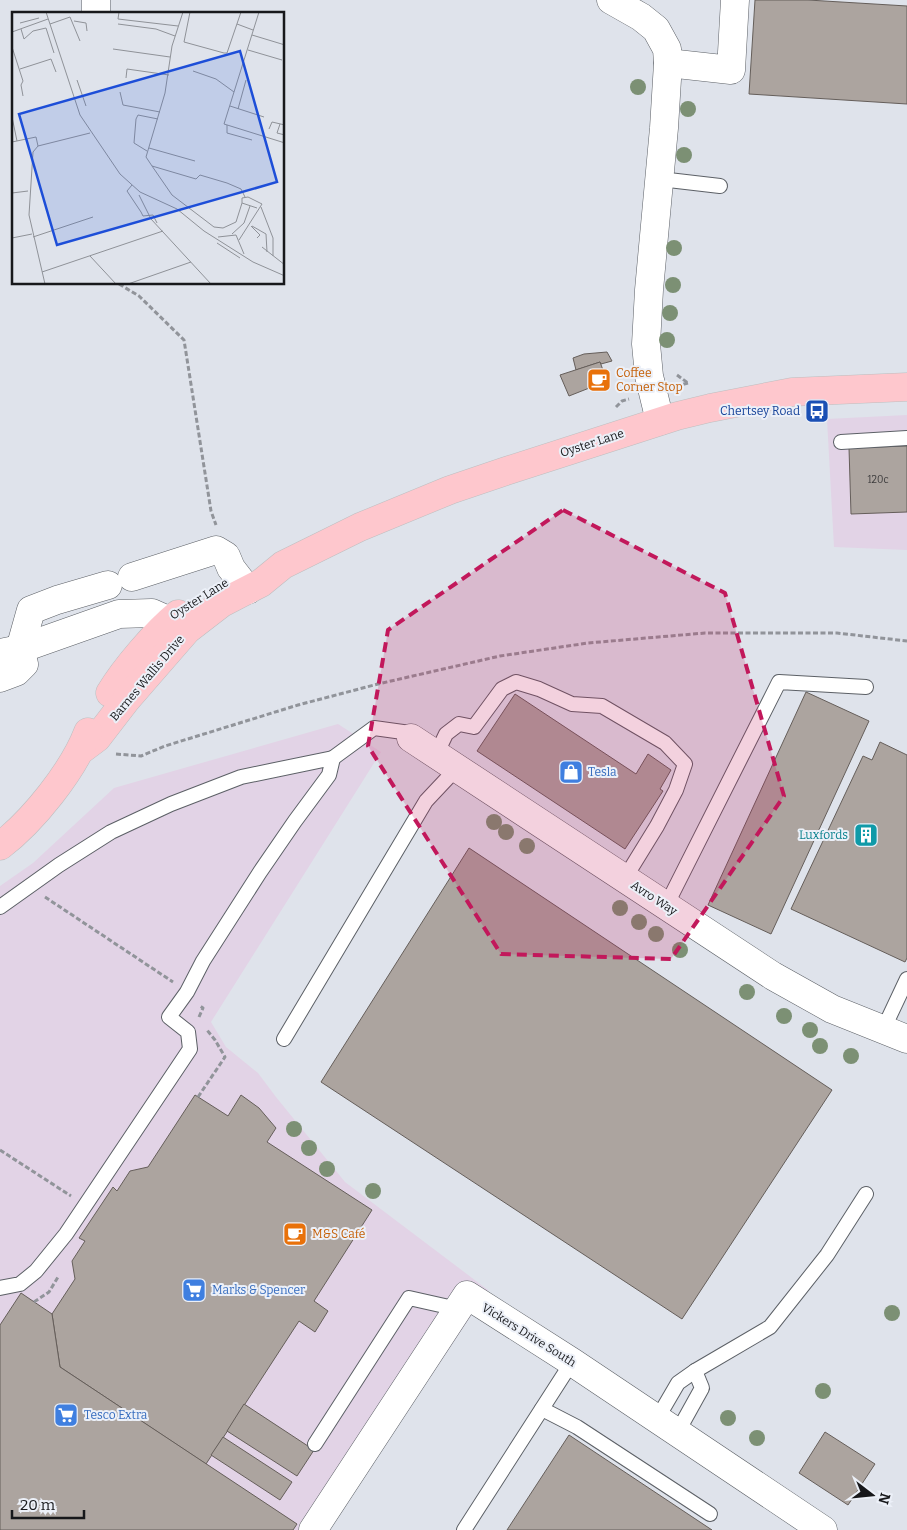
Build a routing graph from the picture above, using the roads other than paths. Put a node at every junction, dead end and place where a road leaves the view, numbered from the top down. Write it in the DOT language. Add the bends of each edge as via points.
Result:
graph roads {
  1 [pos="611,0"];
  2 [pos="735,0"];
  3 [pos="668,64"];
  4 [pos="660,179"];
  5 [pos="720,186"];
  6 [pos="907,387"];
  7 [pos="660,422"];
  8 [pos="907,438"];
  9 [pos="841,442"];
  10 [pos="242,583"];
  11 [pos="215,608"];
  12 [pos="170,621"];
  13 [pos="10,651"];
  14 [pos="0,678"];
  15 [pos="866,688"];
  16 [pos="411,738"];
  17 [pos="82,750"];
  18 [pos="333,758"];
  19 [pos="446,762"];
  20 [pos="0,846"];
  21 [pos="625,878"];
  22 [pos="666,906"];
  23 [pos="0,907"];
  24 [pos="907,979"];
  25 [pos="895,1034"];
  26 [pos="284,1039"];
  27 [pos="866,1194"];
  28 [pos="0,1288"];
  29 [pos="458,1309"];
  30 [pos="572,1362"];
  31 [pos="695,1371"];
  32 [pos="542,1409"];
  33 [pos="667,1426"];
  34 [pos="315,1444"];
  35 [pos="710,1514"];
  36 [pos="313,1530"];
  37 [pos="464,1530"];
  38 [pos="824,1530"];
  1 -- 3 [label="street" via="656,29 667,49"];
  2 -- 3 [label="street" via="731,70"];
  3 -- 4 [label="street"];
  4 -- 5 [label="lane"];
  4 -- 7 [label="street" via="646,344 649,376"];
  6 -- 7 [label="main road, Oyster Lane" via="792,392 710,408"];
  7 -- 10 [label="main road, Oyster Lane" via="450,490 360,527 292,560 261,583"];
  8 -- 9 [label="lane"];
  10 -- 11 [label="main road, Oyster Lane"];
  10 -- 12 [label="main road, Oyster Lane" via="217,586"];
  10 -- 13 [label="street" via="226,556 216,550 31,610"];
  11 -- 17 [label="main road, Barnes Wallis Drive" via="187,630 97,738"];
  12 -- 13 [label="street, Oyster Lane" via="152,612 119,614"];
  12 -- 17 [label="main road, Barnes Wallis Drive" via="117,682 89,729"];
  13 -- 14 [label="street" via="24,664 16,672"];
  15 -- 22 [label="lane" via="779,682"];
  16 -- 18 [label="lane" via="403,732 374,728"];
  16 -- 19 [label="street, Avro Way"];
  17 -- 20 [label="main road, Barnes Wallis Drive" via="42,806"];
  18 -- 23 [label="lane" via="241,777 171,804 110,832"];
  18 -- 28 [label="lane" via="329,775 260,872 187,992 168,1017 188,1032 190,1050 66,1234 36,1271 20,1284"];
  19 -- 21 [label="street, Avro Way"];
  19 -- 21 [label="lane" via="446,734 458,724 474,727 502,689 516,682 572,704 602,706 665,743 685,764 673,798"];
  19 -- 26 [label="lane" via="426,802"];
  21 -- 22 [label="street, Avro Way"];
  22 -- 25 [label="street, Avro Way" via="773,976 832,1009"];
  24 -- 25 [label="lane"];
  27 -- 31 [label="lane" via="827,1255 770,1327"];
  29 -- 30 [label="street, Vickers Drive South" via="466,1295"];
  29 -- 34 [label="lane" via="409,1298"];
  29 -- 36 [label="street, Vickers Drive South"];
  30 -- 32 [label="lane"];
  30 -- 33 [label="street, Vickers Drive South"];
  31 -- 33 [label="lane" via="678,1383"];
  31 -- 33 [label="lane" via="702,1388"];
  32 -- 35 [label="lane" via="577,1427"];
  32 -- 37 [label="lane"];
  33 -- 38 [label="street, Vickers Drive South"];
}
